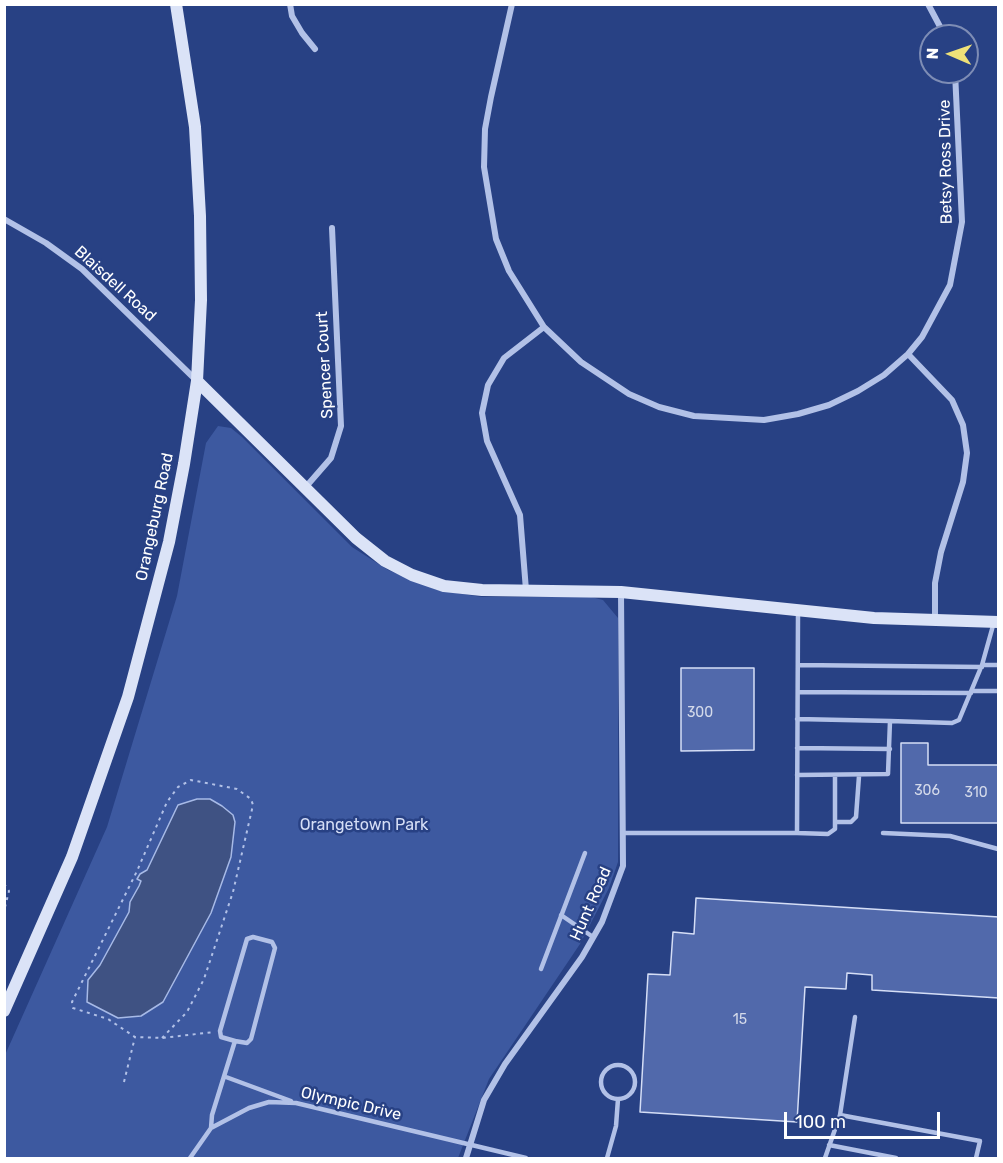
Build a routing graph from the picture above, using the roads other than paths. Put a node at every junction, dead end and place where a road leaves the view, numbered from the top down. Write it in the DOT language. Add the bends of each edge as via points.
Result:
graph roads {
  1 [pos="176,4"];
  2 [pos="290,4"];
  3 [pos="512,4"];
  4 [pos="928,4"];
  5 [pos="939,24"];
  6 [pos="315,49"];
  7 [pos="956,84"];
  8 [pos="4,219"];
  9 [pos="332,228"];
  10 [pos="544,327"];
  11 [pos="908,354"];
  12 [pos="197,381"];
  13 [pos="304,489"];
  14 [pos="526,590"];
  15 [pos="621,592"];
  16 [pos="798,610"];
  17 [pos="935,622"];
  18 [pos="996,622"];
  19 [pos="798,665"];
  20 [pos="999,665"];
  21 [pos="982,666"];
  22 [pos="999,691"];
  23 [pos="798,692"];
  24 [pos="972,692"];
  25 [pos="797,719"];
  26 [pos="890,721"];
  27 [pos="797,748"];
  28 [pos="890,749"];
  29 [pos="797,775"];
  30 [pos="835,776"];
  31 [pos="858,776"];
  32 [pos="835,822"];
  33 [pos="624,833"];
  34 [pos="797,833"];
  35 [pos="883,833"];
  36 [pos="999,849"];
  37 [pos="585,853"];
  38 [pos="561,915"];
  39 [pos="593,937"];
  40 [pos="541,969"];
  41 [pos="4,1011"];
  42 [pos="855,1017"];
  43 [pos="235,1041"];
  44 [pos="226,1077"];
  45 [pos="618,1099"];
  46 [pos="296,1103"];
  47 [pos="840,1115"];
  48 [pos="212,1128"];
  49 [pos="469,1144"];
  50 [pos="829,1145"];
  51 [pos="190,1158"];
  52 [pos="466,1158"];
  53 [pos="526,1158"];
  54 [pos="607,1158"];
  55 [pos="825,1158"];
  56 [pos="896,1158"];
  57 [pos="976,1158"];
  1 -- 12 [label="main road, Orangeburg Road" via="195,127 200,216"];
  2 -- 6 [label="street" via="292,16"];
  3 -- 10 [label="street, Betsy Ross Drive" via="489,107 484,166 496,239 508,272"];
  4 -- 5 [label="street"];
  7 -- 11 [label="street, Betsy Ross Drive" via="962,222 958,254 937,314"];
  8 -- 12 [label="street, Blaisdell Road" via="82,269"];
  9 -- 13 [label="street, Spencer Court" via="341,426 331,458"];
  10 -- 11 [label="street, Betsy Ross Drive" via="581,362 629,394 659,407 728,420 764,420 829,405 884,375"];
  10 -- 14 [label="street" via="504,358 488,385 482,413 487,441 520,515"];
  11 -- 17 [label="street" via="952,400 963,425 967,453 963,482 935,583"];
  12 -- 13 [label="main road"];
  12 -- 41 [label="main road, Orangeburg Road" via="169,542 128,697 72,857"];
  13 -- 14 [label="main road" via="363,544 412,575 444,586"];
  14 -- 15 [label="main road"];
  15 -- 16 [label="main road"];
  15 -- 33 [label="street, Hunt Road"];
  16 -- 17 [label="main road"];
  16 -- 19 [label="lane"];
  17 -- 18 [label="main road"];
  18 -- 21 [label="lane"];
  19 -- 21 [label="lane"];
  19 -- 23 [label="lane"];
  20 -- 21 [label="lane"];
  21 -- 24 [label="lane"];
  22 -- 24 [label="lane"];
  23 -- 24 [label="lane"];
  23 -- 25 [label="lane"];
  24 -- 26 [label="lane" via="963,716 952,723"];
  25 -- 26 [label="lane"];
  25 -- 27 [label="lane"];
  26 -- 28 [label="lane"];
  27 -- 28 [label="lane"];
  27 -- 29 [label="lane"];
  28 -- 31 [label="lane" via="888,774"];
  29 -- 30 [label="lane"];
  29 -- 34 [label="lane"];
  30 -- 31 [label="lane"];
  30 -- 32 [label="lane"];
  31 -- 32 [label="lane" via="856,817 852,822"];
  32 -- 34 [label="lane" via="835,829 828,834"];
  33 -- 34 [label="lane"];
  33 -- 39 [label="street, Hunt Road" via="623,866"];
  35 -- 36 [label="lane" via="950,836"];
  37 -- 38 [label="lane"];
  38 -- 39 [label="lane"];
  38 -- 40 [label="lane"];
  39 -- 49 [label="street, Hunt Road" via="504,1064 484,1100"];
  42 -- 47 [label="lane"];
  43 -- 43 [label="lane" via="221,1036 220,1031 248,939 272,942 274,948 251,1039 247,1043"];
  43 -- 44 [label="lane"];
  44 -- 46 [label="lane"];
  44 -- 48 [label="lane" via="212,1115"];
  45 -- 45 [label="lane" via="604,1092 601,1082 608,1068 618,1065 634,1079 629,1095"];
  45 -- 54 [label="lane"];
  46 -- 48 [label="lane, Olympic Drive" via="269,1102"];
  46 -- 49 [label="lane, Olympic Drive"];
  47 -- 50 [label="lane"];
  47 -- 57 [label="lane" via="980,1141"];
  48 -- 51 [label="lane, Olympic Drive"];
  49 -- 52 [label="street, Hunt Road"];
  49 -- 53 [label="lane, Olympic Drive"];
  50 -- 55 [label="lane"];
  50 -- 56 [label="lane"];
}
